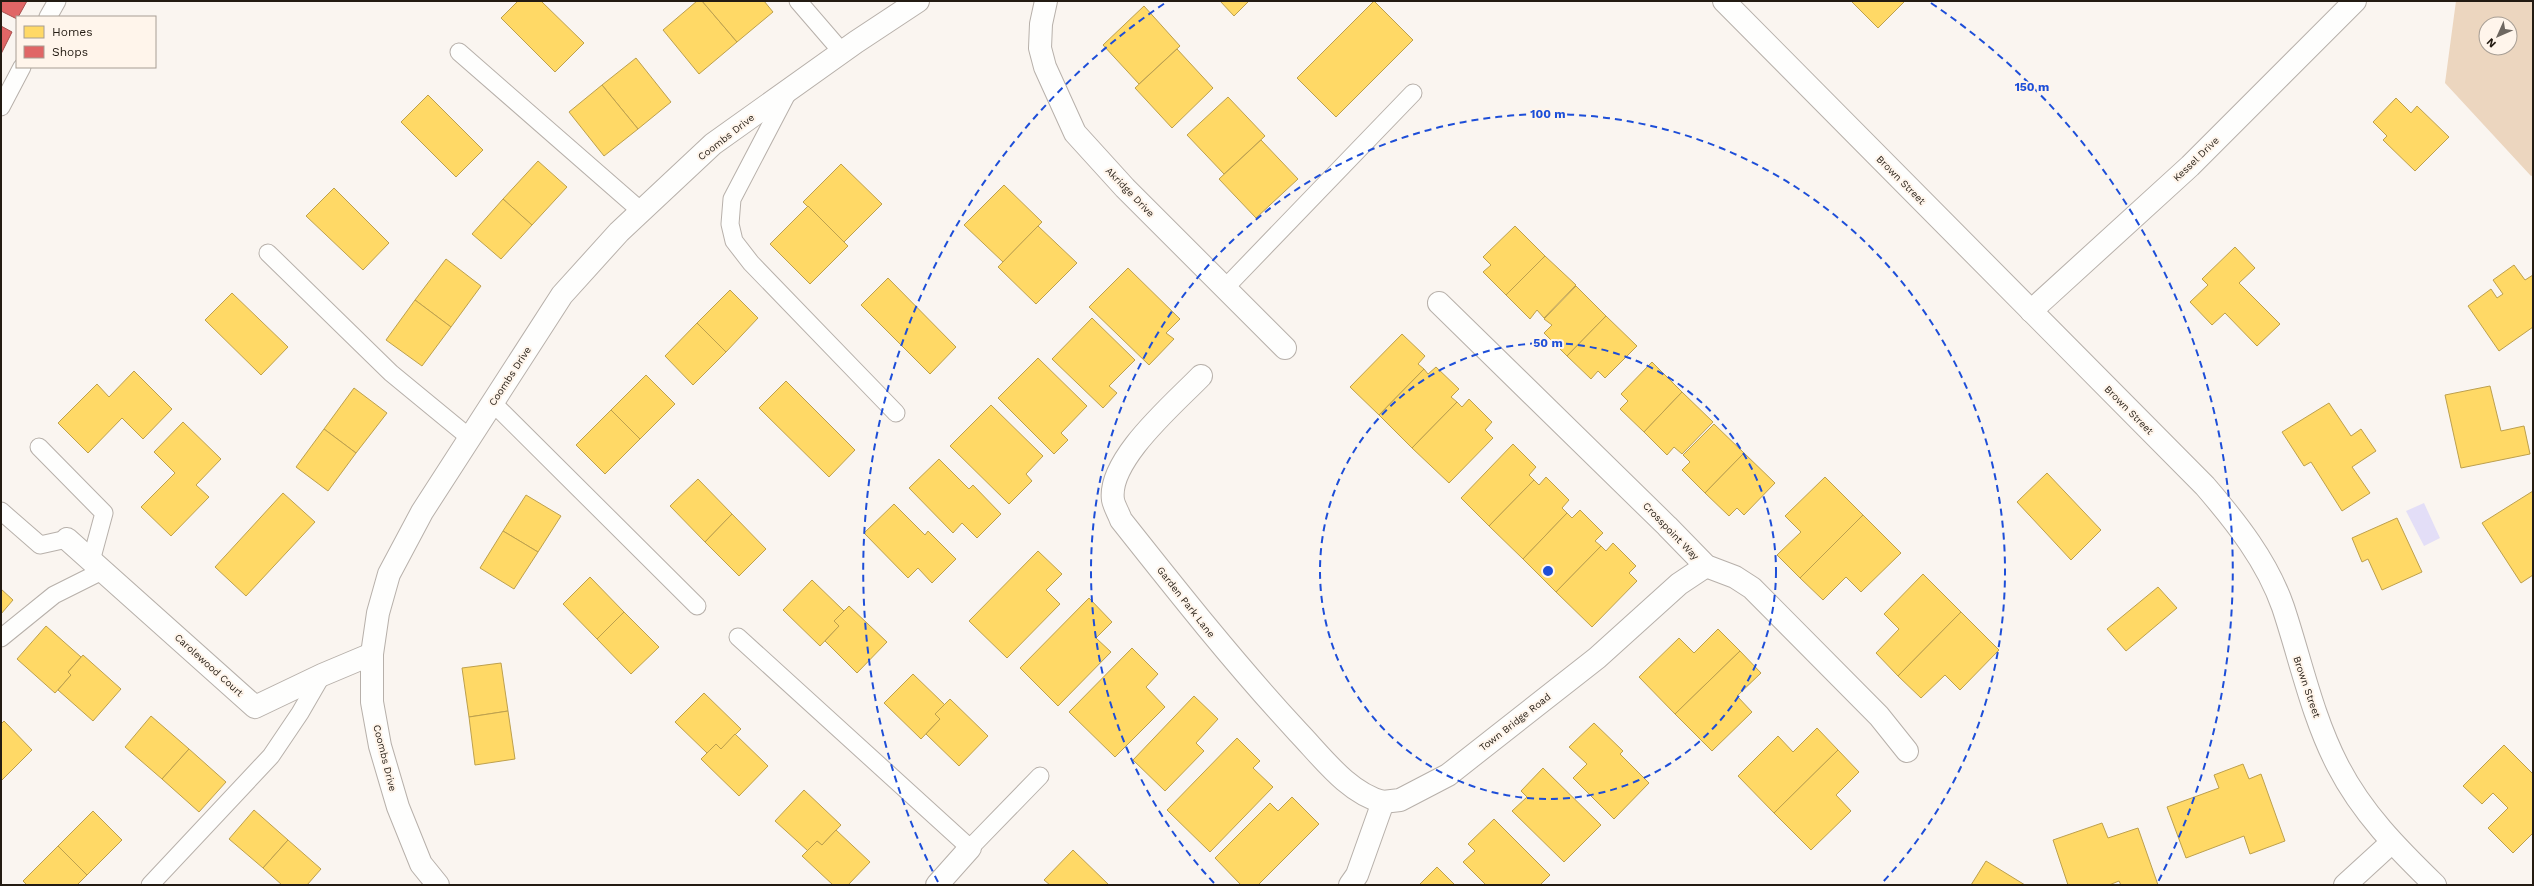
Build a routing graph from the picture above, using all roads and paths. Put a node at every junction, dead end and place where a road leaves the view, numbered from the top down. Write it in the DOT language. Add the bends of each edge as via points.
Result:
graph roads {
  1 [pos="57,1"];
  2 [pos="798,1"];
  3 [pos="918,1"];
  4 [pos="1046,1"];
  5 [pos="1724,1"];
  6 [pos="2355,1"];
  7 [pos="49,16"];
  8 [pos="459,52"];
  9 [pos="842,52"];
  10 [pos="21,68"];
  11 [pos="7,85"];
  12 [pos="790,88"];
  13 [pos="1413,93"];
  14 [pos="1,107"];
  15 [pos="641,211"];
  16 [pos="268,253"];
  17 [pos="1225,288"];
  18 [pos="1439,302"];
  19 [pos="2031,311"];
  20 [pos="1285,348"];
  21 [pos="1201,376"];
  22 [pos="492,403"];
  23 [pos="896,413"];
  24 [pos="470,438"];
  25 [pos="38,447"];
  26 [pos="1,511"];
  27 [pos="67,539"];
  28 [pos="97,566"];
  29 [pos="1706,566"];
  30 [pos="697,606"];
  31 [pos="738,637"];
  32 [pos="1,638"];
  33 [pos="372,654"];
  34 [pos="322,675"];
  35 [pos="1908,751"];
  36 [pos="1040,776"];
  37 [pos="1382,802"];
  38 [pos="2391,843"];
  39 [pos="970,848"];
  40 [pos="150,885"];
  41 [pos="438,885"];
  42 [pos="937,885"];
  43 [pos="1350,885"];
  44 [pos="2345,885"];
  45 [pos="2435,885"];
  1 -- 7 [label="lane"];
  2 -- 9 [label="lane"];
  3 -- 9 [label="street, Coombs Drive"];
  4 -- 17 [label="street, Akridge Drive" via="1041,24 1040,48 1045,67 1075,133 1125,188"];
  5 -- 19 [label="street, Brown Street"];
  6 -- 19 [label="street, Kessel Drive" via="2190,166"];
  8 -- 15 [label="lane"];
  9 -- 12 [label="street, Coombs Drive"];
  10 -- 11 [label="lane"];
  11 -- 14 [label="lane"];
  12 -- 15 [label="street, Coombs Drive" via="713,144"];
  12 -- 23 [label="lane" via="732,199 730,224 734,241 751,264"];
  13 -- 17 [label="lane"];
  15 -- 22 [label="street, Coombs Drive" via="562,295"];
  16 -- 24 [label="lane" via="391,373"];
  17 -- 20 [label="street, Akridge Drive"];
  18 -- 29 [label="street, Crosspoint Way"];
  19 -- 38 [label="street, Brown Street" via="2205,486 2225,509 2261,560 2282,606 2316,716 2338,766 2356,797"];
  21 -- 37 [label="street, Garden Park Lane" via="1132,447 1121,465 1113,490 1113,501 1121,520 1195,614 1333,769 1368,798"];
  22 -- 24 [label="street, Coombs Drive"];
  22 -- 30 [label="lane"];
  24 -- 33 [label="street, Coombs Drive" via="422,512 389,574 378,613"];
  25 -- 28 [label="lane" via="104,514"];
  26 -- 27 [label="lane" via="40,545"];
  27 -- 28 [label="street, Carolewood Court"];
  28 -- 32 [label="lane"];
  28 -- 34 [label="street, Carolewood Court" via="256,707"];
  29 -- 35 [label="street, Crosspoint Way" via="1735,577 1752,588 1879,716"];
  29 -- 37 [label="street, Town Bridge Road" via="1679,584 1596,658 1448,775 1400,800"];
  31 -- 39 [label="lane"];
  33 -- 34 [label="street, Carolewood Court"];
  33 -- 41 [label="street, Coombs Drive" via="372,702 382,754 398,807 421,864"];
  34 -- 40 [label="lane" via="271,756"];
  36 -- 39 [label="lane"];
  37 -- 43 [label="street" via="1357,874"];
  38 -- 44 [label="street"];
  38 -- 45 [label="street, Brown Street"];
  39 -- 42 [label="street"];
}
